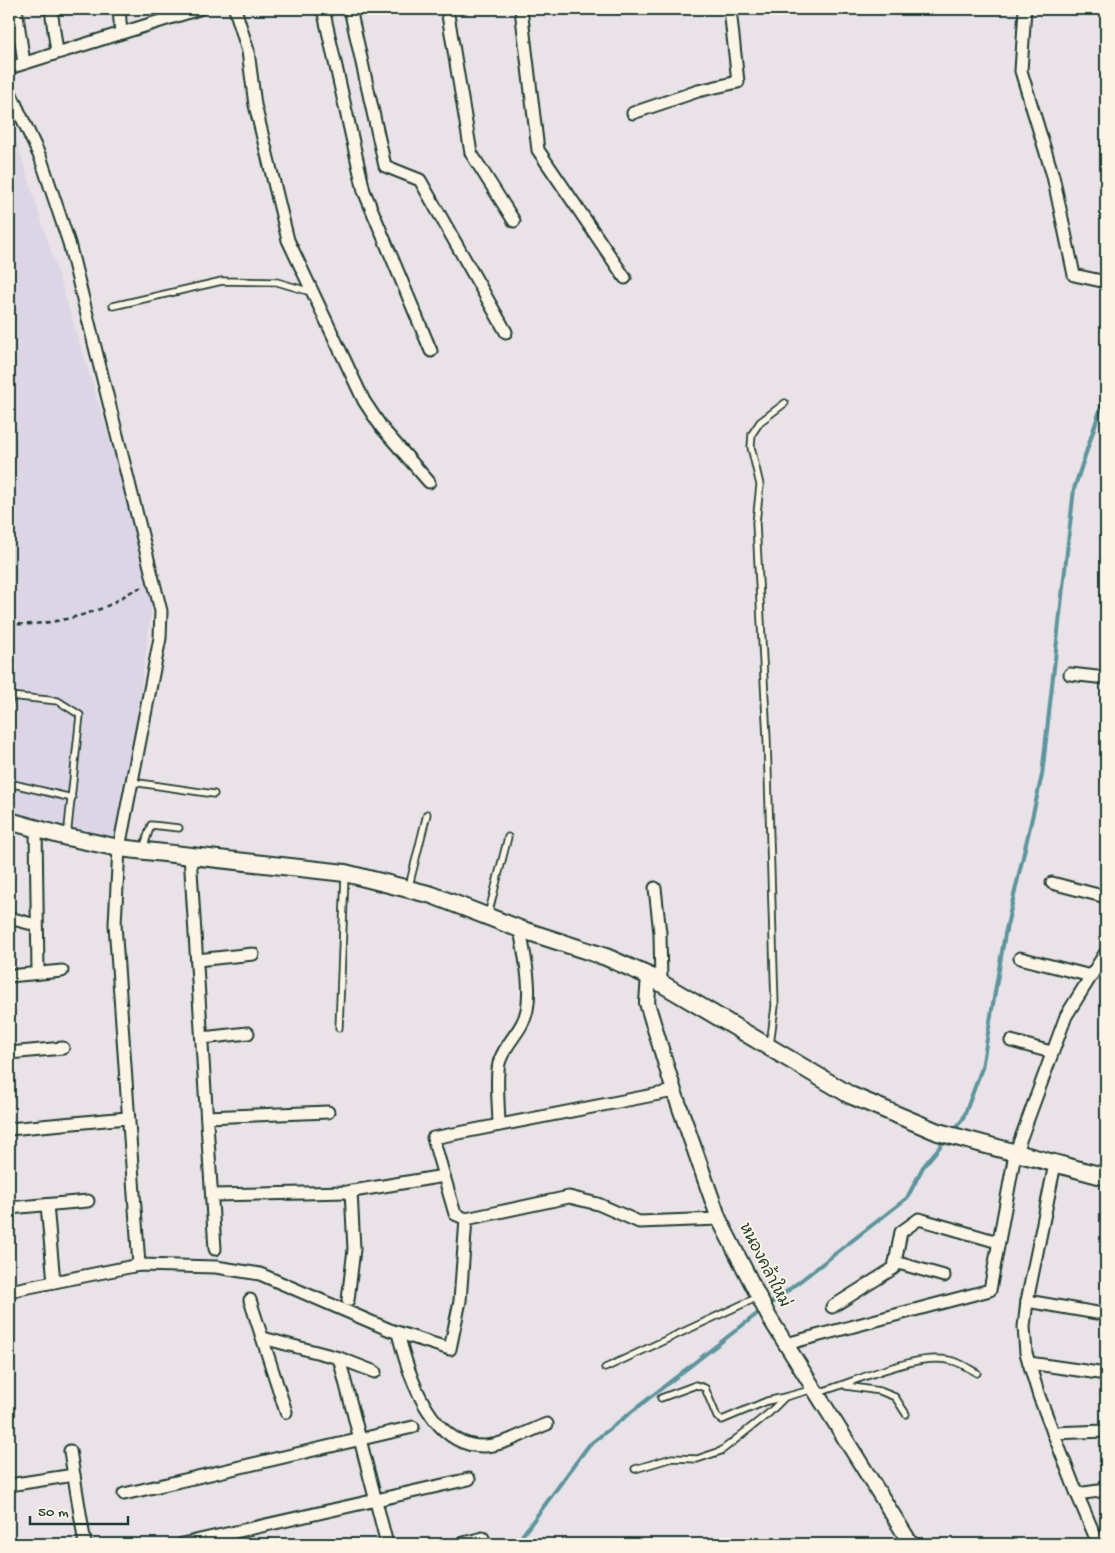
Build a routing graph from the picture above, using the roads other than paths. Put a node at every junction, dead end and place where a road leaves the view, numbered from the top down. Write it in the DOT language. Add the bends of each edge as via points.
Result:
graph roads {
  1 [pos="16,9"];
  2 [pos="52,9"];
  3 [pos="119,9"];
  4 [pos="235,9"];
  5 [pos="323,9"];
  6 [pos="350,9"];
  7 [pos="447,9"];
  8 [pos="521,9"];
  9 [pos="730,9"];
  10 [pos="1026,9"];
  11 [pos="193,10"];
  12 [pos="121,33"];
  13 [pos="57,52"];
  14 [pos="24,63"];
  15 [pos="9,68"];
  16 [pos="9,90"];
  17 [pos="633,113"];
  18 [pos="514,221"];
  19 [pos="625,278"];
  20 [pos="1106,282"];
  21 [pos="313,292"];
  22 [pos="113,306"];
  23 [pos="506,332"];
  24 [pos="431,351"];
  25 [pos="785,402"];
  26 [pos="429,482"];
  27 [pos="1070,674"];
  28 [pos="1106,678"];
  29 [pos="9,702"];
  30 [pos="9,782"];
  31 [pos="132,782"];
  32 [pos="214,794"];
  33 [pos="72,798"];
  34 [pos="427,814"];
  35 [pos="9,821"];
  36 [pos="36,828"];
  37 [pos="180,828"];
  38 [pos="67,837"];
  39 [pos="508,837"];
  40 [pos="119,848"];
  41 [pos="142,851"];
  42 [pos="190,854"];
  43 [pos="345,873"];
  44 [pos="1052,883"];
  45 [pos="408,888"];
  46 [pos="655,888"];
  47 [pos="1106,897"];
  48 [pos="487,917"];
  49 [pos="9,918"];
  50 [pos="36,925"];
  51 [pos="520,930"];
  52 [pos="1106,952"];
  53 [pos="253,954"];
  54 [pos="1020,958"];
  55 [pos="197,960"];
  56 [pos="62,971"];
  57 [pos="38,973"];
  58 [pos="9,976"];
  59 [pos="1090,976"];
  60 [pos="654,980"];
  61 [pos="340,1028"];
  62 [pos="248,1033"];
  63 [pos="202,1038"];
  64 [pos="1011,1040"];
  65 [pos="770,1047"];
  66 [pos="63,1048"];
  67 [pos="1051,1052"];
  68 [pos="9,1053"];
  69 [pos="674,1091"];
  70 [pos="328,1112"];
  71 [pos="207,1117"];
  72 [pos="127,1118"];
  73 [pos="499,1125"];
  74 [pos="9,1129"];
  75 [pos="1015,1154"];
  76 [pos="1055,1164"];
  77 [pos="444,1176"];
  78 [pos="1106,1177"];
  79 [pos="351,1191"];
  80 [pos="212,1195"];
  81 [pos="88,1201"];
  82 [pos="47,1205"];
  83 [pos="9,1208"];
  84 [pos="718,1218"];
  85 [pos="466,1219"];
  86 [pos="998,1242"];
  87 [pos="215,1249"];
  88 [pos="895,1262"];
  89 [pos="139,1266"];
  90 [pos="944,1276"];
  91 [pos="54,1282"];
  92 [pos="9,1292"];
  93 [pos="759,1298"];
  94 [pos="250,1300"];
  95 [pos="348,1300"];
  96 [pos="1027,1301"];
  97 [pos="832,1308"];
  98 [pos="1097,1313"];
  99 [pos="398,1333"];
  100 [pos="263,1338"];
  101 [pos="786,1344"];
  102 [pos="339,1358"];
  103 [pos="1029,1363"];
  104 [pos="605,1368"];
  105 [pos="375,1372"];
  106 [pos="977,1373"];
  107 [pos="1099,1373"];
  108 [pos="844,1386"];
  109 [pos="816,1391"];
  110 [pos="785,1397"];
  111 [pos="661,1398"];
  112 [pos="286,1412"];
  113 [pos="906,1414"];
  114 [pos="547,1424"];
  115 [pos="413,1427"];
  116 [pos="1106,1431"];
  117 [pos="1053,1434"];
  118 [pos="360,1440"];
  119 [pos="70,1451"];
  120 [pos="634,1469"];
  121 [pos="74,1475"];
  122 [pos="469,1479"];
  123 [pos="10,1485"];
  124 [pos="1106,1490"];
  125 [pos="124,1494"];
  126 [pos="1077,1494"];
  127 [pos="376,1501"];
  128 [pos="483,1538"];
  129 [pos="85,1544"];
  130 [pos="182,1544"];
  131 [pos="387,1544"];
  132 [pos="460,1544"];
  133 [pos="911,1544"];
  134 [pos="1105,1544"];
  1 -- 14 [label="street"];
  2 -- 13 [label="street"];
  3 -- 12 [label="street"];
  4 -- 21 [label="street" via="248,51 255,105 288,240"];
  5 -- 24 [label="street" via="364,191"];
  6 -- 23 [label="street" via="385,166 420,180"];
  7 -- 18 [label="street" via="470,153"];
  8 -- 19 [label="street" via="538,150"];
  9 -- 17 [label="street" via="738,82 698,91"];
  10 -- 20 [label="street" via="1021,71 1053,176 1074,275"];
  11 -- 12 [label="street"];
  12 -- 13 [label="street"];
  13 -- 14 [label="street"];
  14 -- 15 [label="street"];
  16 -- 31 [label="street" via="41,159 69,243 161,611 160,638"];
  21 -- 22 [label="lane" via="276,282 222,282"];
  21 -- 26 [label="street" via="364,401 382,428"];
  25 -- 65 [label="lane" via="760,422 752,434 750,447 760,485 756,523 767,739 775,1006"];
  27 -- 28 [label="street"];
  29 -- 33 [label="lane" via="9,696 58,701 80,716"];
  30 -- 33 [label="lane"];
  31 -- 32 [label="lane"];
  31 -- 40 [label="street"];
  33 -- 38 [label="lane"];
  34 -- 45 [label="lane"];
  35 -- 36 [label="main road"];
  36 -- 38 [label="main road"];
  36 -- 50 [label="street"];
  37 -- 41 [label="lane" via="151,825"];
  38 -- 40 [label="main road"];
  39 -- 48 [label="lane"];
  40 -- 41 [label="main road"];
  40 -- 72 [label="street" via="115,924"];
  41 -- 42 [label="main road"];
  42 -- 43 [label="main road"];
  42 -- 55 [label="street"];
  43 -- 45 [label="main road"];
  43 -- 61 [label="lane"];
  44 -- 47 [label="street"];
  45 -- 48 [label="main road"];
  46 -- 60 [label="street" via="660,934"];
  48 -- 51 [label="main road"];
  49 -- 50 [label="street"];
  50 -- 57 [label="street"];
  51 -- 60 [label="main road" via="606,957"];
  51 -- 73 [label="street" via="527,972 527,1009 520,1030 507,1044 498,1062"];
  52 -- 59 [label="street"];
  53 -- 55 [label="street"];
  54 -- 59 [label="street"];
  55 -- 63 [label="street"];
  56 -- 57 [label="street"];
  57 -- 58 [label="street"];
  59 -- 67 [label="street" via="1066,1016"];
  60 -- 65 [label="main road"];
  60 -- 69 [label="street, หนองคล้าใหม่" via="647,1003"];
  62 -- 63 [label="street"];
  63 -- 71 [label="street"];
  64 -- 67 [label="street"];
  65 -- 75 [label="main road" via="850,1095 938,1132"];
  66 -- 68 [label="street"];
  67 -- 75 [label="street"];
  69 -- 73 [label="street"];
  69 -- 84 [label="street, หนองคล้าใหม่"];
  70 -- 71 [label="street"];
  71 -- 80 [label="street"];
  72 -- 74 [label="street"];
  72 -- 89 [label="street"];
  73 -- 77 [label="street" via="433,1138"];
  75 -- 76 [label="main road"];
  75 -- 86 [label="street"];
  76 -- 78 [label="main road"];
  76 -- 96 [label="street"];
  77 -- 79 [label="street"];
  77 -- 85 [label="street" via="455,1214"];
  79 -- 80 [label="street"];
  79 -- 95 [label="street" via="354,1249"];
  80 -- 87 [label="street"];
  81 -- 82 [label="street"];
  82 -- 83 [label="street"];
  82 -- 91 [label="street"];
  84 -- 85 [label="street" via="639,1222 598,1204 569,1197"];
  84 -- 93 [label="street, หนองคล้าใหม่"];
  85 -- 99 [label="street" via="460,1301 450,1349"];
  86 -- 88 [label="street" via="919,1219 901,1232"];
  86 -- 101 [label="street" via="990,1290"];
  88 -- 90 [label="street"];
  88 -- 97 [label="street" via="894,1268"];
  89 -- 91 [label="street"];
  89 -- 99 [label="street" via="200,1266 260,1274"];
  91 -- 92 [label="street"];
  93 -- 101 [label="street, หนองคล้าใหม่"];
  93 -- 104 [label="lane"];
  94 -- 100 [label="street"];
  96 -- 98 [label="street"];
  96 -- 103 [label="street" via="1024,1327"];
  99 -- 114 [label="street" via="427,1411 442,1428 459,1439 486,1446"];
  100 -- 102 [label="street"];
  100 -- 112 [label="street"];
  101 -- 109 [label="street, หนองคล้าใหม่"];
  102 -- 105 [label="street"];
  102 -- 118 [label="street"];
  103 -- 107 [label="street"];
  103 -- 117 [label="street"];
  106 -- 108 [label="lane" via="954,1361 938,1359 891,1368"];
  108 -- 109 [label="lane"];
  108 -- 113 [label="lane" via="880,1391 895,1397"];
  109 -- 110 [label="lane"];
  109 -- 133 [label="street, หนองคล้าใหม่"];
  110 -- 111 [label="lane" via="722,1420 717,1417 704,1388 696,1385"];
  110 -- 120 [label="lane" via="721,1451 697,1459 672,1458"];
  115 -- 118 [label="street"];
  116 -- 117 [label="street"];
  117 -- 126 [label="street"];
  118 -- 125 [label="street"];
  118 -- 127 [label="street"];
  119 -- 121 [label="street"];
  121 -- 123 [label="street"];
  121 -- 129 [label="street"];
  122 -- 127 [label="street"];
  124 -- 126 [label="street"];
  126 -- 134 [label="street" via="1095,1536"];
  127 -- 130 [label="street"];
  127 -- 131 [label="street"];
  128 -- 132 [label="street"];
}
